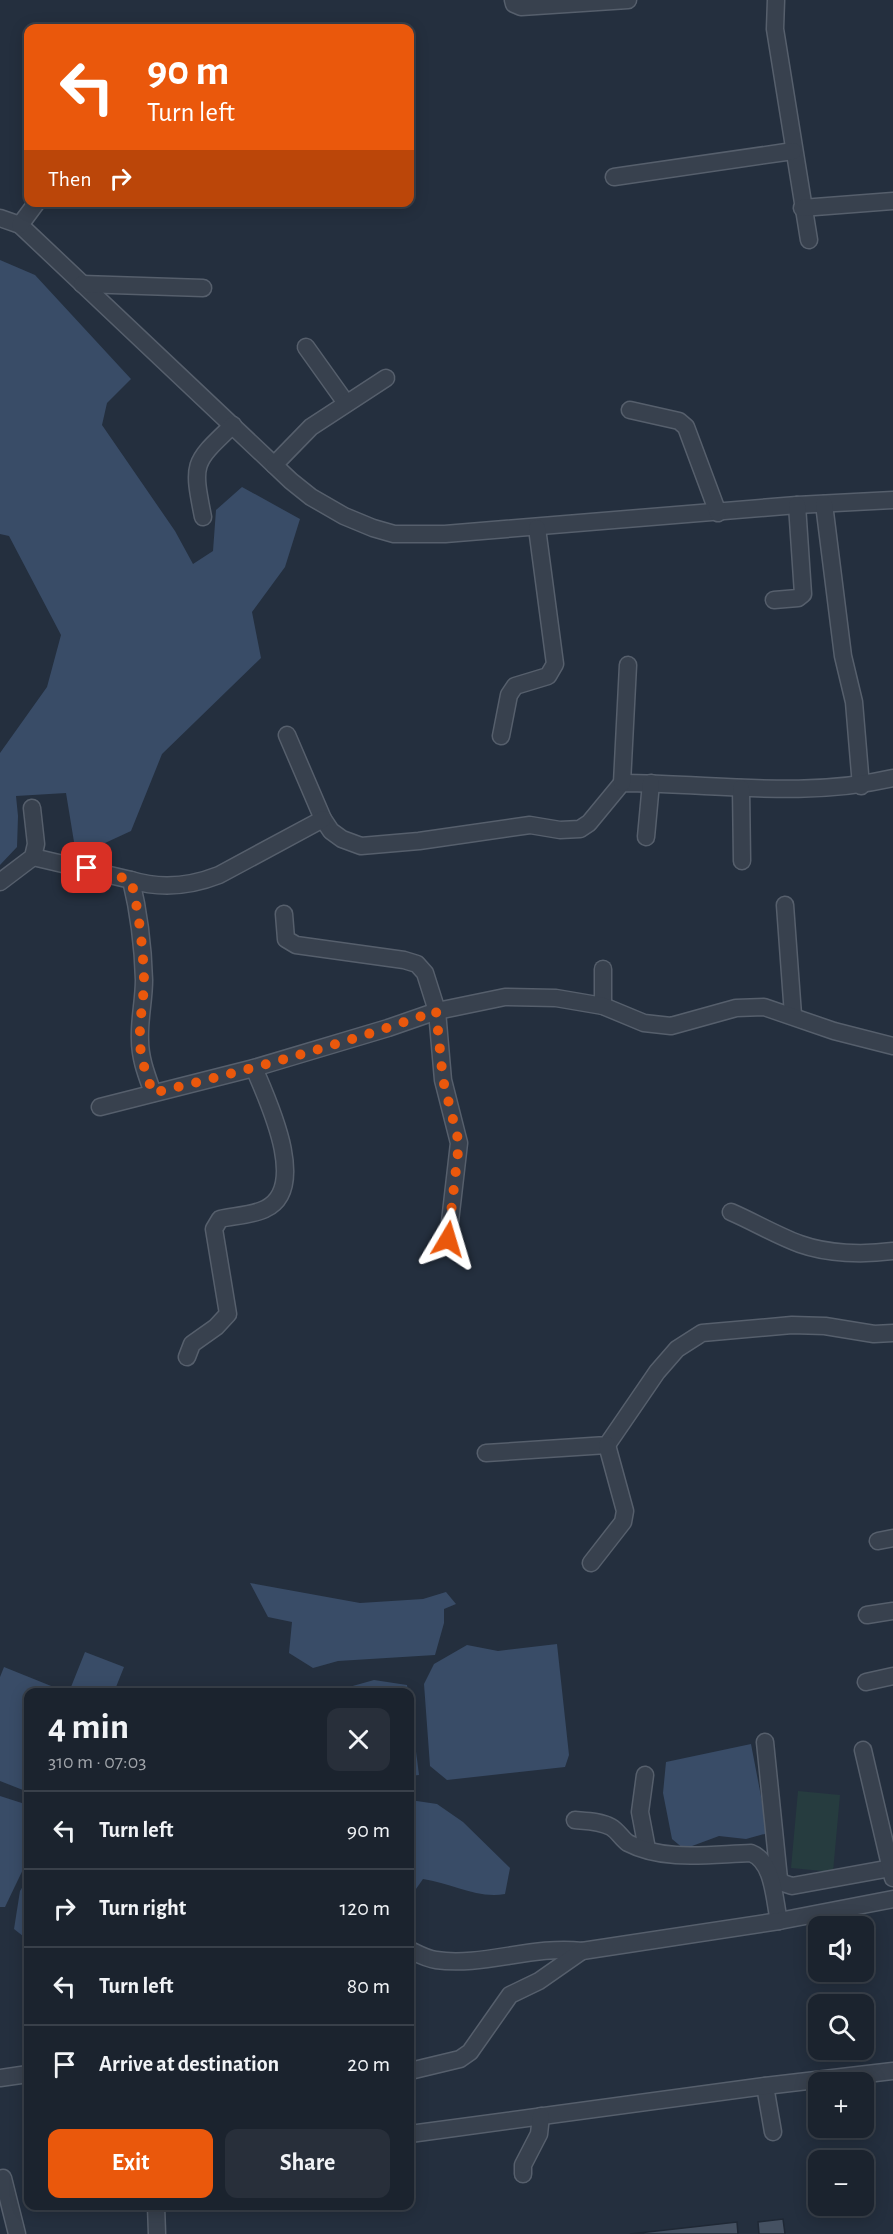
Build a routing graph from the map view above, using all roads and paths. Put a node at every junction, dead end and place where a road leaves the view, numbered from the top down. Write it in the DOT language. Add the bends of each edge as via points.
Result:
graph roads {
  1 [pos="513,0"];
  2 [pos="628,0"];
  3 [pos="776,0"];
  4 [pos="794,151"];
  5 [pos="614,177"];
  6 [pos="893,201"];
  7 [pos="33,207"];
  8 [pos="802,208"];
  9 [pos="0,218"];
  10 [pos="20,225"];
  11 [pos="809,240"];
  12 [pos="82,284"];
  13 [pos="203,288"];
  14 [pos="306,348"];
  15 [pos="386,378"];
  16 [pos="346,403"];
  17 [pos="630,410"];
  18 [pos="232,425"];
  19 [pos="274,465"];
  20 [pos="893,500"];
  21 [pos="824,504"];
  22 [pos="796,505"];
  23 [pos="718,513"];
  24 [pos="203,517"];
  25 [pos="537,528"];
  26 [pos="774,600"];
  27 [pos="628,665"];
  28 [pos="287,735"];
  29 [pos="501,736"];
  30 [pos="893,778"];
  31 [pos="622,783"];
  32 [pos="651,783"];
  33 [pos="861,786"];
  34 [pos="741,788"];
  35 [pos="32,807"];
  36 [pos="323,819"];
  37 [pos="646,837"];
  38 [pos="33,857"];
  39 [pos="742,861"];
  40 [pos="131,880"];
  41 [pos="0,882"];
  42 [pos="785,905"];
  43 [pos="284,914"];
  44 [pos="603,969"];
  45 [pos="603,1006"];
  46 [pos="436,1011"];
  47 [pos="793,1015"];
  48 [pos="893,1046"];
  49 [pos="254,1068"];
  50 [pos="153,1093"];
  51 [pos="100,1107"];
  52 [pos="731,1212"];
  53 [pos="448,1239"];
  54 [pos="893,1251"];
  55 [pos="893,1333"];
  56 [pos="187,1357"];
  57 [pos="607,1445"];
  58 [pos="486,1453"];
  59 [pos="591,1563"];
  60 [pos="893,1611"];
  61 [pos="867,1615"];
  62 [pos="893,1676"];
  63 [pos="866,1682"];
  64 [pos="765,1742"];
  65 [pos="863,1750"];
  66 [pos="645,1775"];
  67 [pos="575,1820"];
  68 [pos="647,1849"];
  69 [pos="892,1873"];
  70 [pos="893,1899"];
  71 [pos="779,1921"];
  72 [pos="582,1951"];
  73 [pos="414,1952"];
  74 [pos="414,2070"];
  75 [pos="893,2072"];
  76 [pos="24,2075"];
  77 [pos="0,2078"];
  78 [pos="765,2086"];
  79 [pos="541,2116"];
  80 [pos="773,2132"];
  81 [pos="414,2133"];
  82 [pos="523,2174"];
  83 [pos="3,2178"];
  84 [pos="156,2210"];
  85 [pos="17,2234"];
  86 [pos="157,2234"];
  1 -- 2 [label="street" via="521,7"];
  3 -- 4 [label="street" via="774,29"];
  4 -- 5 [label="street"];
  4 -- 8 [label="street"];
  6 -- 8 [label="street"];
  7 -- 10 [label="street"];
  8 -- 11 [label="street"];
  9 -- 10 [label="street"];
  10 -- 12 [label="street"];
  12 -- 13 [label="street"];
  12 -- 18 [label="street"];
  14 -- 16 [label="street"];
  15 -- 16 [label="street"];
  16 -- 19 [label="street" via="311,427"];
  17 -- 23 [label="street" via="679,421 686,427"];
  18 -- 19 [label="street"];
  18 -- 24 [label="street" via="202,455 196,471"];
  19 -- 25 [label="street" via="311,496 344,516 394,534"];
  20 -- 21 [label="street"];
  21 -- 22 [label="street"];
  21 -- 33 [label="street" via="843,656 854,702"];
  22 -- 23 [label="street"];
  22 -- 26 [label="street" via="803,594"];
  23 -- 25 [label="street"];
  25 -- 29 [label="street" via="555,664 548,676 515,686 509,695"];
  27 -- 31 [label="street"];
  28 -- 36 [label="street"];
  30 -- 33 [label="street"];
  31 -- 32 [label="street"];
  31 -- 36 [label="street" via="580,829 530,825 361,846 337,835"];
  32 -- 34 [label="street"];
  32 -- 37 [label="street"];
  33 -- 34 [label="street"];
  34 -- 39 [label="street"];
  35 -- 38 [label="street" via="36,844"];
  36 -- 40 [label="street" via="202,882 150,885"];
  38 -- 40 [label="street"];
  38 -- 41 [label="street"];
  40 -- 50 [label="street" via="140,918 143,963 140,1040"];
  42 -- 47 [label="street"];
  43 -- 46 [label="street" via="286,939 297,945 417,964 425,973"];
  44 -- 45 [label="street"];
  45 -- 46 [label="street" via="556,998 505,997"];
  45 -- 47 [label="street" via="644,1023 671,1026 736,1008 764,1007"];
  46 -- 49 [label="street"];
  46 -- 53 [label="street" via="443,1080 459,1143"];
  47 -- 48 [label="street" via="834,1031"];
  49 -- 50 [label="street"];
  49 -- 56 [label="street" via="283,1152 285,1177 281,1195 266,1209 220,1219 214,1229 228,1314 192,1344"];
  50 -- 51 [label="street"];
  52 -- 54 [label="street" via="800,1244 872,1254"];
  55 -- 57 [label="street" via="792,1325 702,1333 677,1350 657,1372"];
  57 -- 58 [label="street"];
  57 -- 59 [label="street" via="625,1511 622,1522"];
  60 -- 61 [label="street"];
  62 -- 63 [label="street"];
  64 -- 69 [label="street" via="779,1879 792,1887"];
  65 -- 69 [label="street"];
  66 -- 68 [label="street" via="640,1812"];
  67 -- 68 [label="street" via="612,1828 627,1843"];
  68 -- 71 [label="street" via="688,1856 758,1856 767,1870"];
  70 -- 71 [label="street"];
  71 -- 72 [label="street"];
  72 -- 73 [label="street" via="553,1948 453,1961 433,1960"];
  72 -- 74 [label="street" via="539,1981 510,1995 470,2052 460,2059"];
  75 -- 78 [label="street"];
  76 -- 77 [label="street"];
  78 -- 79 [label="street"];
  78 -- 80 [label="street"];
  79 -- 81 [label="street"];
  79 -- 82 [label="street" via="540,2134 523,2165"];
  83 -- 85 [label="street"];
  84 -- 86 [label="street"];
}
